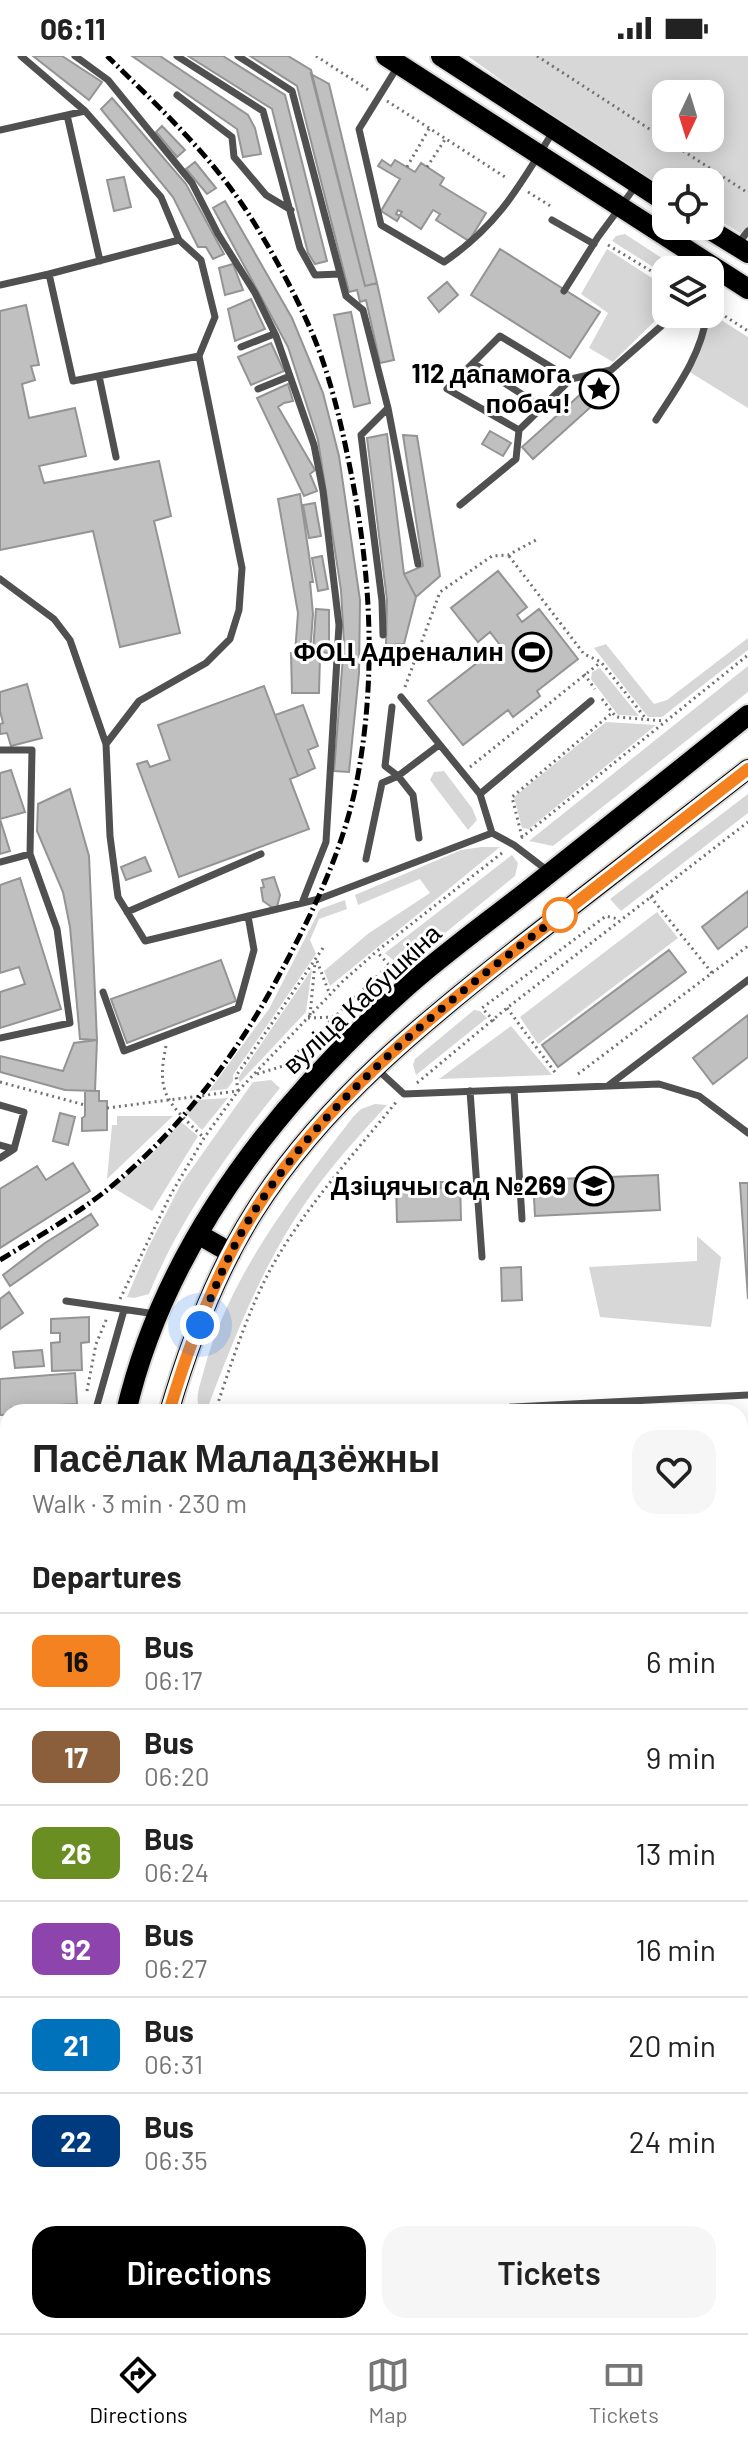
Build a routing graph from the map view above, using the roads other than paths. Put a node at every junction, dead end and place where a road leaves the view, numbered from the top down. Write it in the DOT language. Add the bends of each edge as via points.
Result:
graph roads {
  1 [pos="21,56"];
  2 [pos="75,56"];
  3 [pos="177,56"];
  4 [pos="238,56"];
  5 [pos="441,56"];
  6 [pos="393,60"];
  7 [pos="177,95"];
  8 [pos="85,111"];
  9 [pos="67,115"];
  10 [pos="554,129"];
  11 [pos="0,130"];
  12 [pos="538,155"];
  13 [pos="638,184"];
  14 [pos="652,193"];
  15 [pos="621,208"];
  16 [pos="291,210"];
  17 [pos="552,220"];
  18 [pos="724,235"];
  19 [pos="179,240"];
  20 [pos="596,241"];
  21 [pos="744,244"];
  22 [pos="687,256"];
  23 [pos="100,261"];
  24 [pos="49,274"];
  25 [pos="340,274"];
  26 [pos="724,279"];
  27 [pos="0,285"];
  28 [pos="747,288"];
  29 [pos="564,291"];
  30 [pos="659,328"];
  31 [pos="705,328"];
  32 [pos="274,334"];
  33 [pos="241,347"];
  34 [pos="199,356"];
  35 [pos="473,363"];
  36 [pos="99,376"];
  37 [pos="290,376"];
  38 [pos="571,379"];
  39 [pos="258,389"];
  40 [pos="542,407"];
  41 [pos="388,408"];
  42 [pos="656,420"];
  43 [pos="519,430"];
  44 [pos="116,457"];
  45 [pos="460,505"];
  46 [pos="418,564"];
  47 [pos="0,579"];
  48 [pos="383,635"];
  49 [pos="401,697"];
  50 [pos="591,701"];
  51 [pos="392,707"];
  52 [pos="748,715"];
  53 [pos="106,744"];
  54 [pos="439,745"];
  55 [pos="0,750"];
  56 [pos="748,769"];
  57 [pos="398,776"];
  58 [pos="480,794"];
  59 [pos="492,833"];
  60 [pos="419,838"];
  61 [pos="30,854"];
  62 [pos="261,854"];
  63 [pos="366,859"];
  64 [pos="0,862"];
  65 [pos="550,873"];
  66 [pos="302,903"];
  67 [pos="127,912"];
  68 [pos="248,916"];
  69 [pos="748,980"];
  70 [pos="103,992"];
  71 [pos="0,1038"];
  72 [pos="377,1068"];
  73 [pos="607,1086"];
  74 [pos="514,1090"];
  75 [pos="470,1091"];
  76 [pos="0,1105"];
  77 [pos="748,1133"];
  78 [pos="0,1145"];
  79 [pos="14,1149"];
  80 [pos="0,1158"];
  81 [pos="522,1219"];
  82 [pos="198,1234"];
  83 [pos="231,1253"];
  84 [pos="482,1257"];
  85 [pos="66,1301"];
  86 [pos="124,1310"];
  87 [pos="156,1314"];
  88 [pos="748,1395"];
  89 [pos="97,1404"];
  90 [pos="128,1404"];
  91 [pos="172,1404"];
  92 [pos="639,1404"];
  93 [pos="0,1995"];
  94 [pos="0,2061"];
  1 -- 8 [label="lane"];
  2 -- 32 [label="lane" via="108,80 192,183"];
  3 -- 16 [label="lane" via="263,111"];
  4 -- 25 [label="lane" via="292,91"];
  5 -- 10 [label="main road"];
  6 -- 12 [label="main road"];
  6 -- 12 [label="lane" via="359,129 381,225 444,262 504,210"];
  7 -- 16 [label="lane" via="232,137 234,157 266,195"];
  8 -- 9 [label="lane"];
  8 -- 19 [label="lane" via="161,197"];
  9 -- 11 [label="lane"];
  9 -- 23 [label="lane"];
  10 -- 12 [label="lane"];
  10 -- 13 [label="main road"];
  12 -- 15 [label="main road"];
  13 -- 14 [label="main road"];
  13 -- 15 [label="lane"];
  15 -- 20 [label="lane"];
  15 -- 22 [label="main road"];
  16 -- 25 [label="lane" via="300,248 315,275"];
  17 -- 20 [label="lane"];
  18 -- 21 [label="main road"];
  19 -- 23 [label="lane"];
  19 -- 34 [label="lane" via="201,260 215,317"];
  20 -- 29 [label="lane"];
  23 -- 24 [label="lane"];
  24 -- 27 [label="lane"];
  24 -- 36 [label="lane" via="73,381"];
  25 -- 41 [label="lane" via="346,296 363,310"];
  26 -- 28 [label="main road"];
  30 -- 38 [label="lane" via="611,370"];
  31 -- 42 [label="lane" via="688,371"];
  32 -- 33 [label="lane"];
  32 -- 37 [label="lane"];
  34 -- 36 [label="lane"];
  34 -- 53 [label="lane" via="242,568 239,610 230,639 206,663 139,701"];
  35 -- 38 [label="lane" via="500,336"];
  35 -- 40 [label="lane"];
  35 -- 43 [label="lane" via="447,389"];
  36 -- 44 [label="lane"];
  37 -- 39 [label="lane"];
  37 -- 66 [label="lane" via="314,445 339,625 326,842"];
  38 -- 40 [label="lane"];
  40 -- 43 [label="lane"];
  41 -- 46 [label="lane"];
  41 -- 48 [label="lane" via="361,435"];
  43 -- 45 [label="lane" via="516,459"];
  47 -- 53 [label="lane" via="54,619 70,640"];
  49 -- 54 [label="lane"];
  50 -- 58 [label="lane"];
  51 -- 57 [label="lane" via="385,766"];
  52 -- 65 [label="main road, вуліца Кабушкіна"];
  53 -- 67 [label="lane" via="110,836 118,897"];
  54 -- 57 [label="lane"];
  54 -- 58 [label="lane"];
  55 -- 61 [label="lane" via="32,750"];
  56 -- 72 [label="main road" via="467,988"];
  57 -- 60 [label="lane" via="413,795"];
  57 -- 63 [label="lane" via="382,783"];
  58 -- 59 [label="lane"];
  59 -- 65 [label="lane"];
  59 -- 66 [label="lane"];
  61 -- 64 [label="lane"];
  61 -- 71 [label="lane" via="57,929 70,1023"];
  62 -- 67 [label="lane"];
  65 -- 82 [label="main road, вуліца Кабушкіна" via="405,988 343,1046 268,1130"];
  66 -- 68 [label="lane"];
  67 -- 68 [label="lane" via="145,941"];
  68 -- 70 [label="lane" via="254,950 238,1008 124,1051"];
  69 -- 73 [label="lane"];
  72 -- 75 [label="lane" via="404,1094"];
  72 -- 83 [label="main road" via="277,1178"];
  73 -- 74 [label="lane"];
  73 -- 77 [label="lane" via="659,1084 699,1096"];
  74 -- 75 [label="lane"];
  74 -- 81 [label="lane"];
  75 -- 84 [label="lane"];
  76 -- 79 [label="lane" via="24,1112"];
  78 -- 79 [label="lane"];
  79 -- 80 [label="lane"];
  82 -- 83 [label="main road"];
  82 -- 87 [label="main road, вуліца Кабушкіна"];
  83 -- 91 [label="main road"];
  85 -- 86 [label="lane"];
  86 -- 87 [label="lane"];
  86 -- 89 [label="lane"];
  87 -- 90 [label="main road, вуліца Кабушкіна"];
  88 -- 92 [label="lane"];
  93 -- 94 [label="lane"];
}
